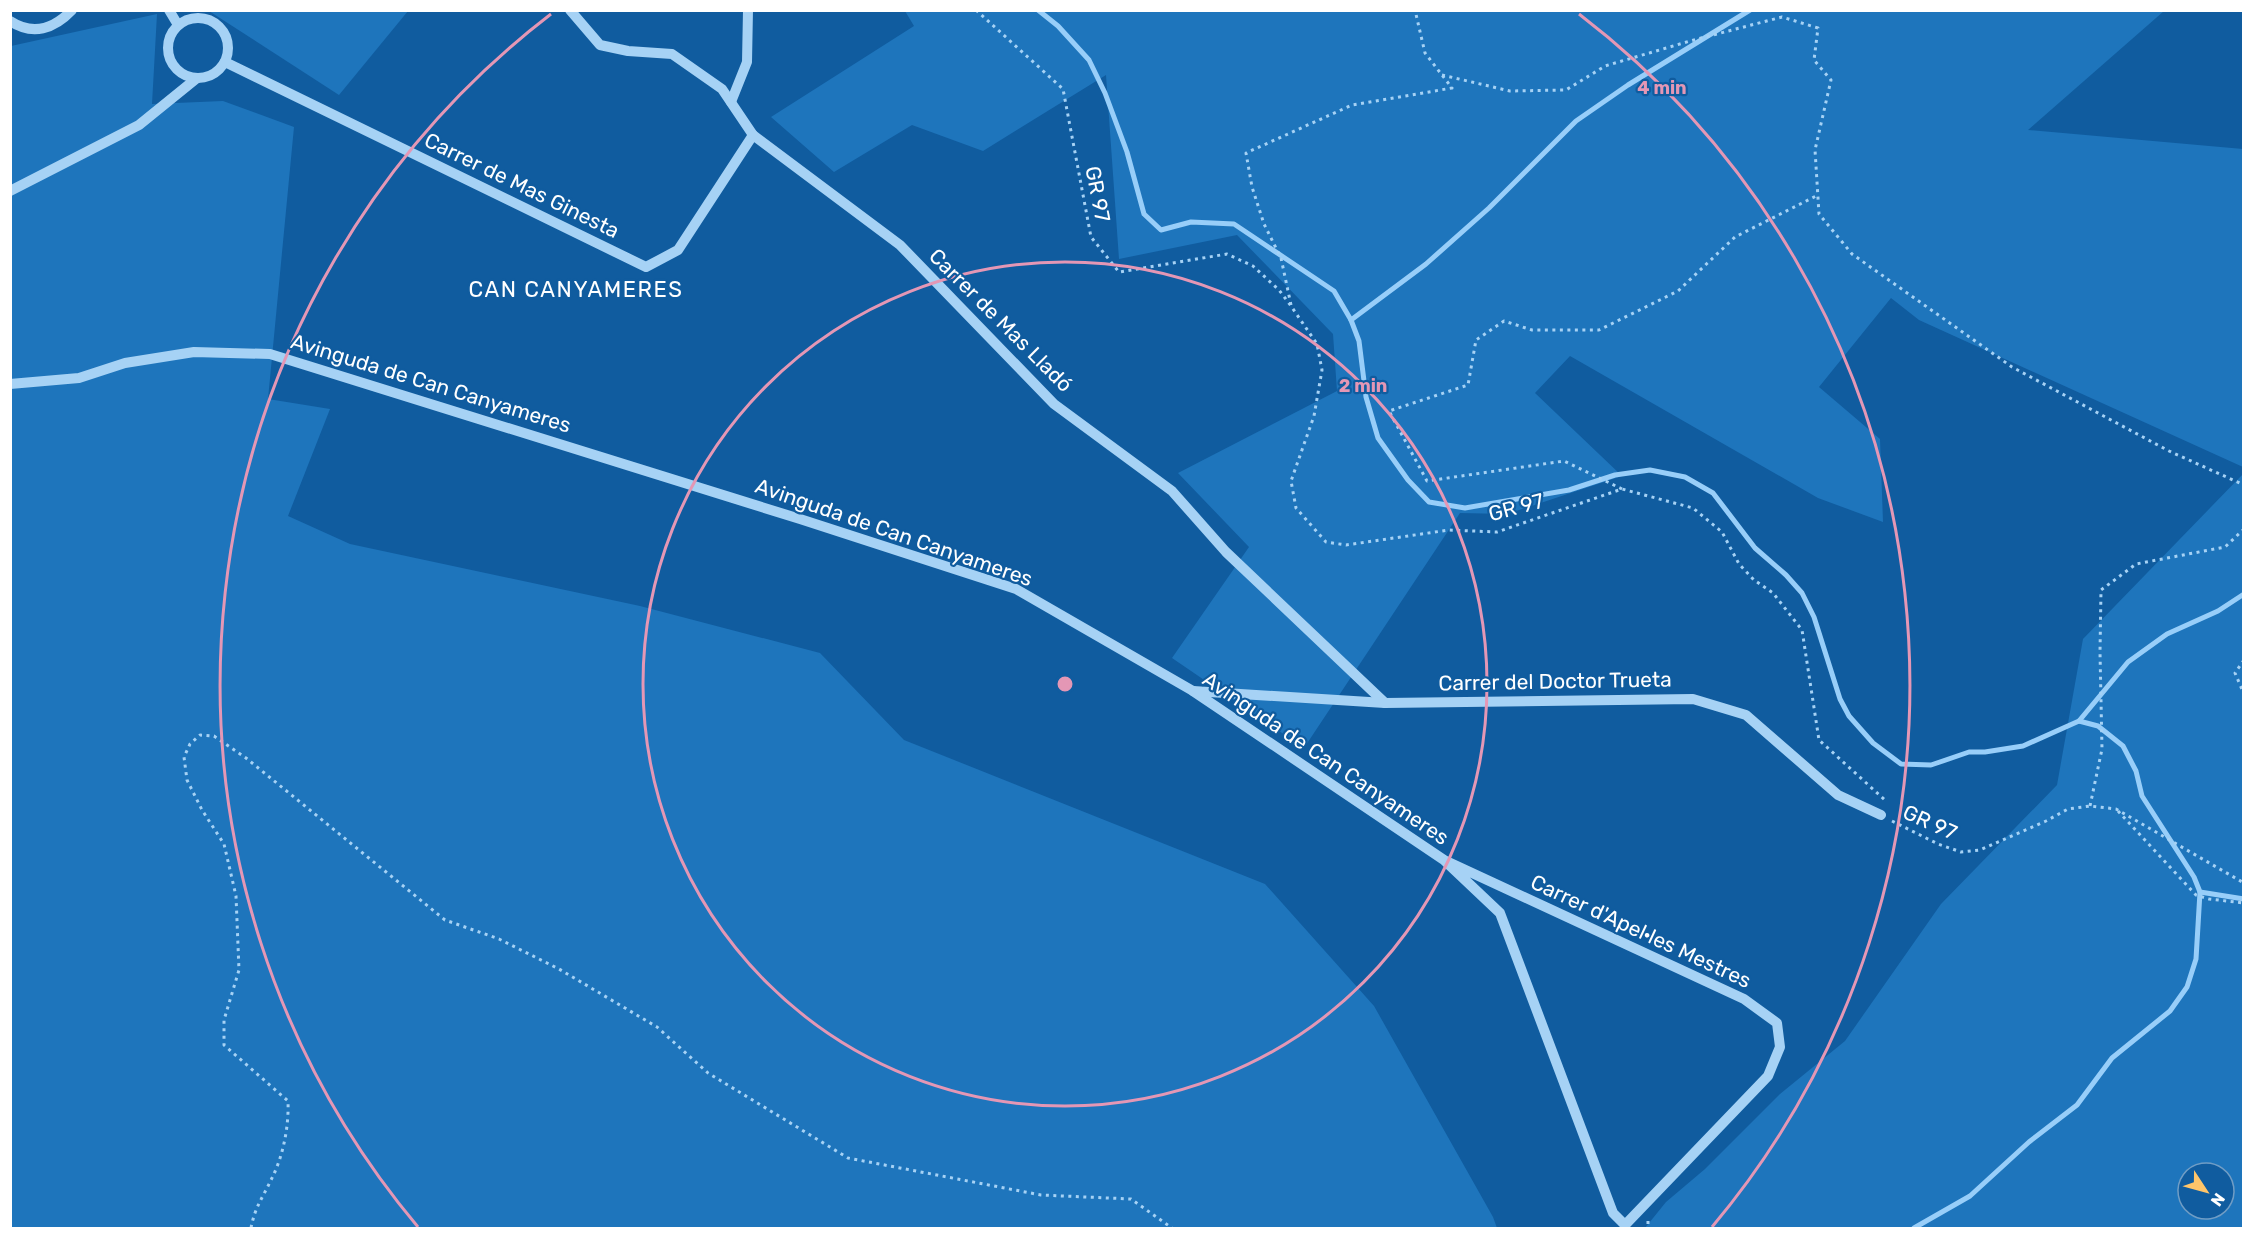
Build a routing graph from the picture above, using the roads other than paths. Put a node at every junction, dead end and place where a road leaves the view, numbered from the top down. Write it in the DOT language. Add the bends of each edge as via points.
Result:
graph roads {
  1 [pos="72,10"];
  2 [pos="170,10"];
  3 [pos="570,10"];
  4 [pos="748,10"];
  5 [pos="210,15"];
  6 [pos="10,21"];
  7 [pos="178,26"];
  8 [pos="225,62"];
  9 [pos="197,78"];
  10 [pos="731,102"];
  11 [pos="753,135"];
  12 [pos="10,191"];
  13 [pos="10,384"];
  14 [pos="1193,691"];
  15 [pos="1385,703"];
  16 [pos="1881,816"];
  17 [pos="1444,860"];
  18 [pos="1625,1225"];
  1 -- 6 [label="street" via="61,22 46,28 31,29"];
  2 -- 7 [label="street"];
  3 -- 10 [label="street, Carrer de Mas Lladó" via="600,45 672,54 722,88"];
  4 -- 10 [label="street" via="747,62"];
  5 -- 7 [label="street"];
  5 -- 8 [label="street" via="228,42"];
  7 -- 9 [label="street" via="168,44 168,54 178,70"];
  8 -- 9 [label="street" via="215,73"];
  8 -- 11 [label="street, Carrer de Mas Ginesta" via="646,267 678,250"];
  9 -- 12 [label="street" via="139,124"];
  10 -- 11 [label="street, Carrer de Mas Lladó"];
  11 -- 15 [label="street, Carrer de Mas Lladó" via="900,245 1054,404 1172,491 1226,552"];
  13 -- 14 [label="street, Avinguda de Can Canyameres" via="79,378 125,363 194,352 270,354 1016,589"];
  14 -- 15 [label="street, Carrer del Doctor Trueta"];
  14 -- 17 [label="street, Avinguda de Can Canyameres"];
  15 -- 16 [label="street, Carrer del Doctor Trueta" via="1693,699 1746,715 1838,795"];
  17 -- 18 [label="street, Avinguda de Can Canyameres" via="1500,913 1613,1213"];
  17 -- 18 [label="street, Carrer d'Apel·les Mestres" via="1744,999 1777,1023 1780,1047 1768,1077"];
}
